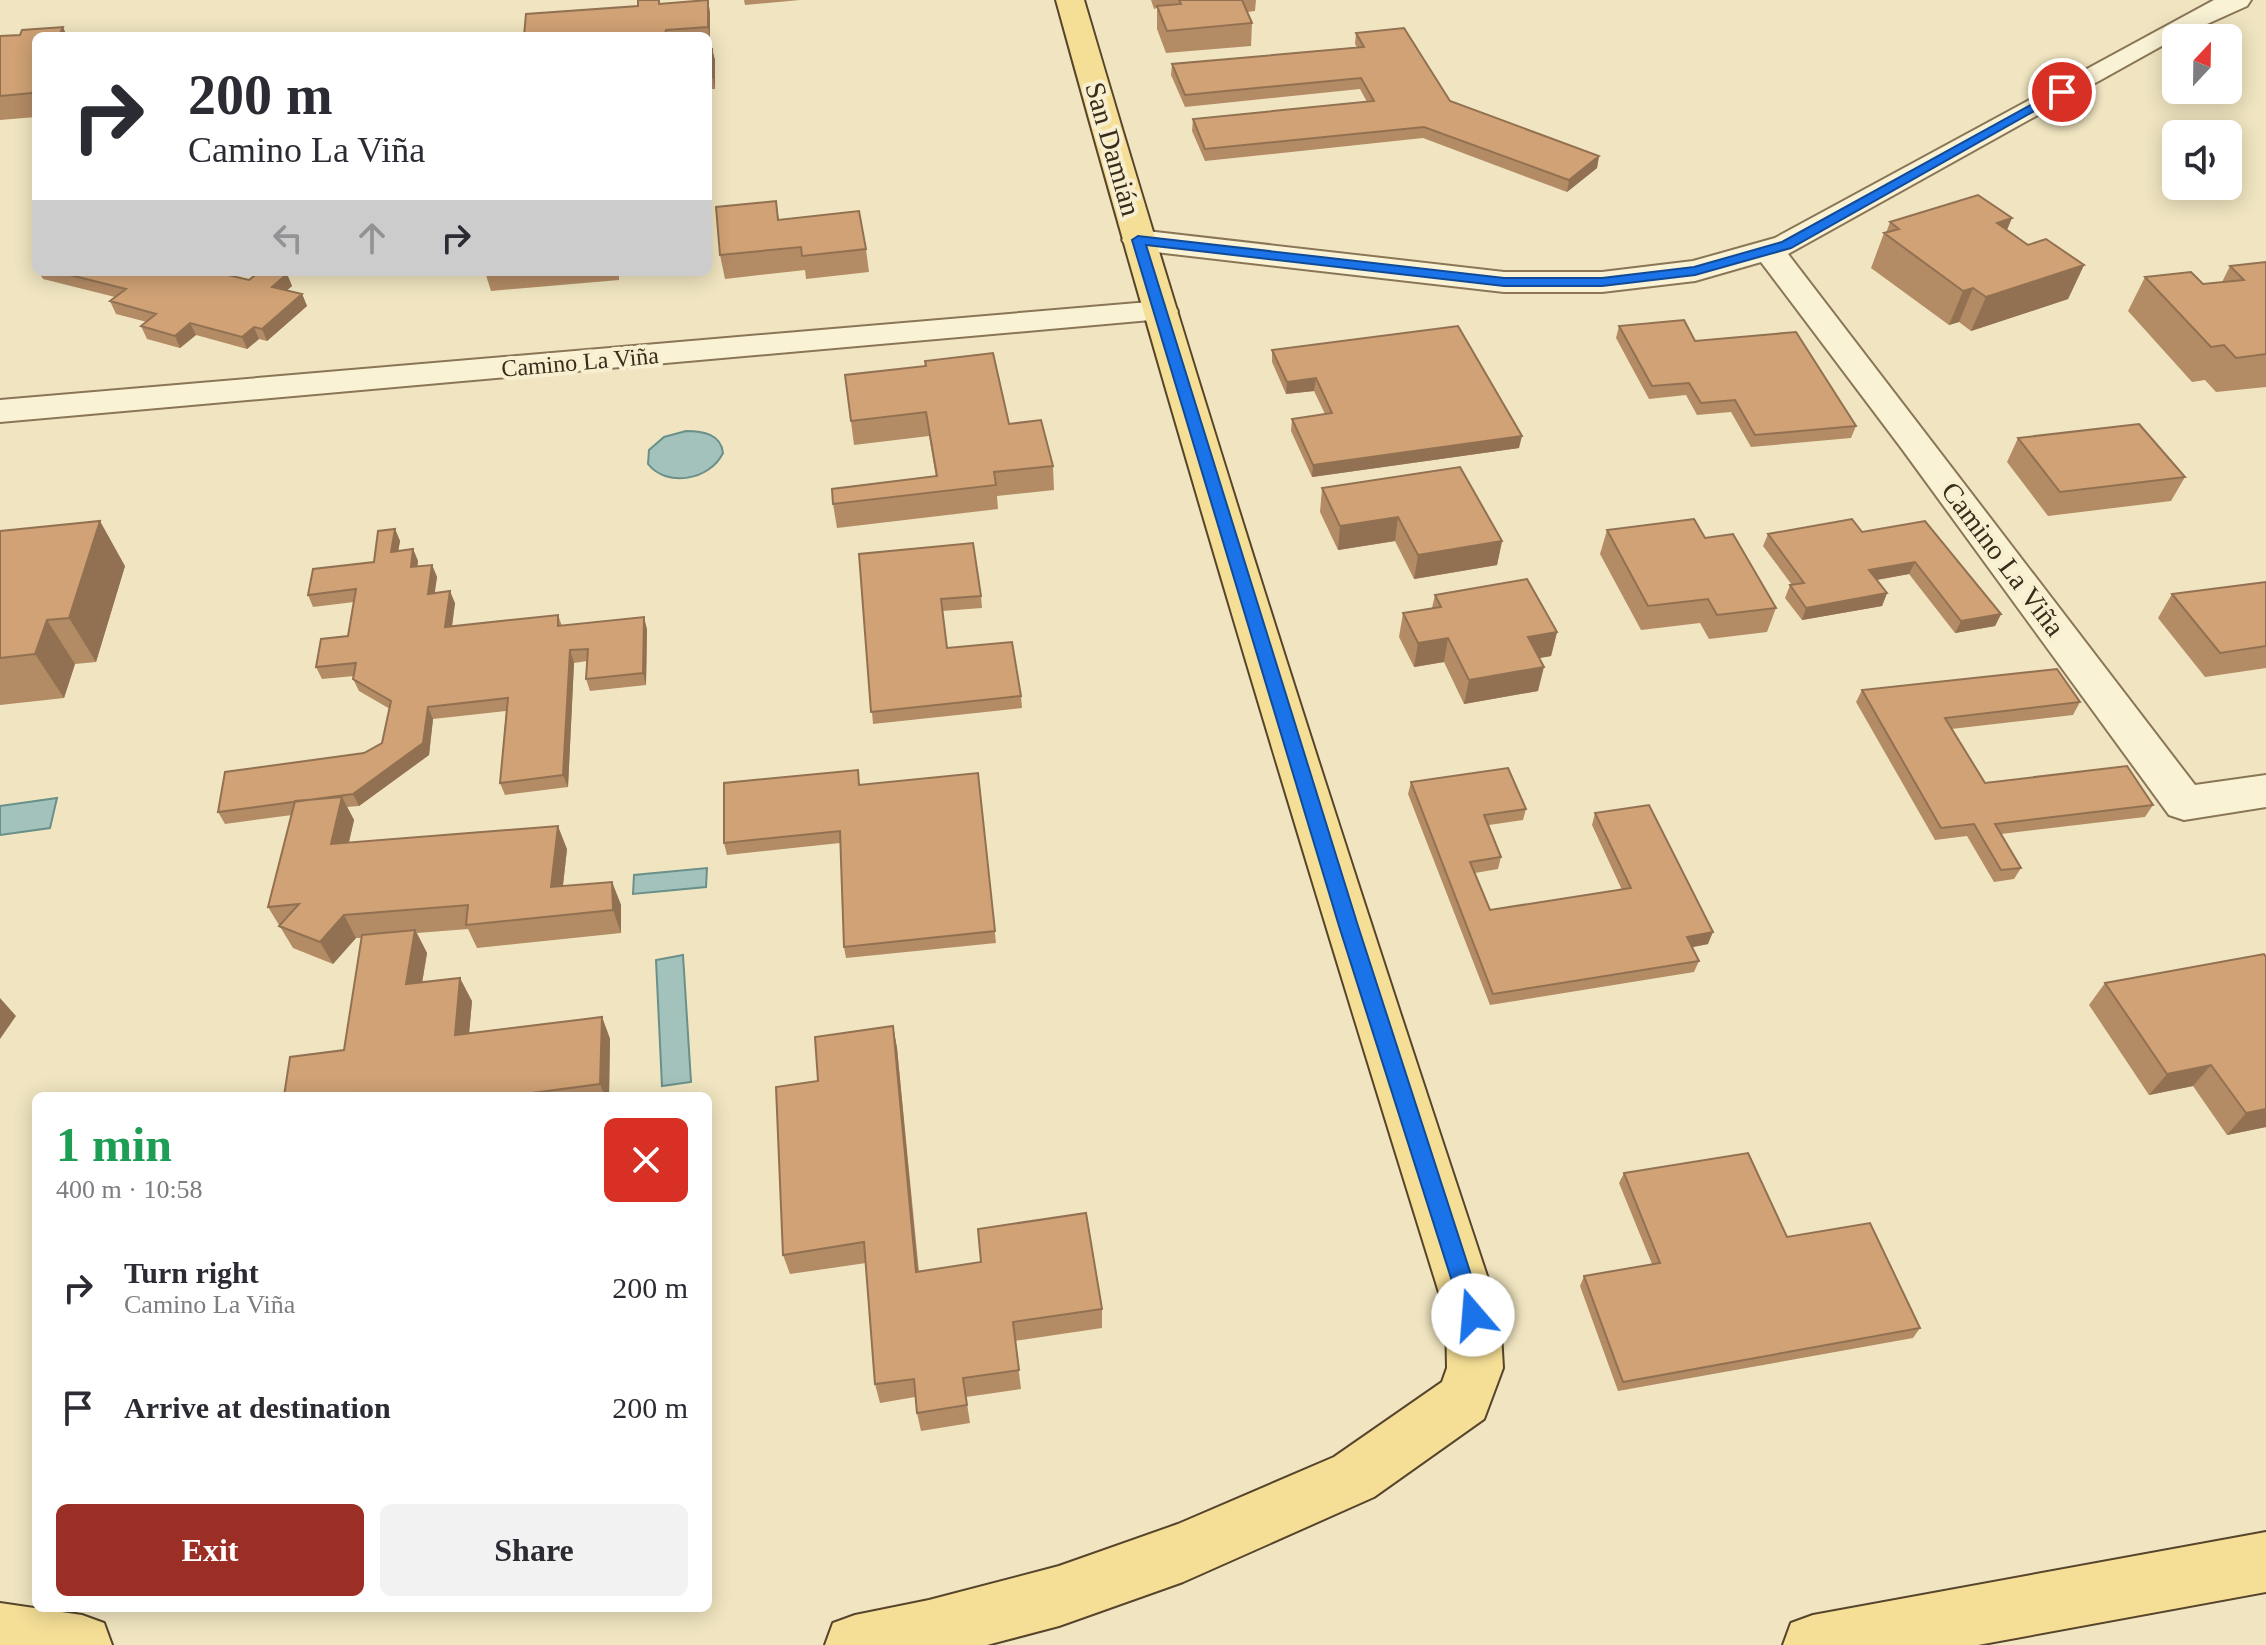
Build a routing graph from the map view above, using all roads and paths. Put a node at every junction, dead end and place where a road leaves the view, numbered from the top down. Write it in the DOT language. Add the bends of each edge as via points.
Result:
graph roads {
  1 [pos="1070,0"];
  2 [pos="2237,0"];
  3 [pos="1138,240"];
  4 [pos="1769,251"];
  5 [pos="1161,311"];
  6 [pos="0,411"];
  7 [pos="2266,791"];
  8 [pos="2266,1562"];
  9 [pos="0,1633"];
  10 [pos="82,1645"];
  11 [pos="855,1645"];
  12 [pos="1813,1645"];
  1 -- 3 [label="main road, San Damián"];
  2 -- 4 [label="street"];
  3 -- 4 [label="street" via="1455,277 1554,283 1650,278"];
  3 -- 5 [label="main road, San Damián"];
  4 -- 7 [label="street, Camino La Viña" via="2184,803"];
  5 -- 6 [label="street, Camino La Viña"];
  5 -- 11 [label="main road, San Damián" via="1473,1315 1475,1368 1464,1400 1354,1477 1183,1552 1059,1596"];
  8 -- 12 [label="main road"];
  9 -- 10 [label="main road"];
}
